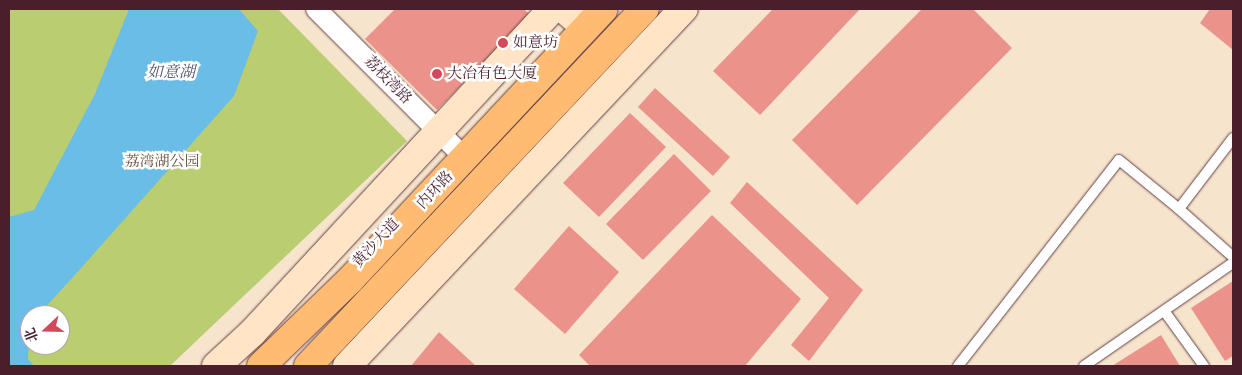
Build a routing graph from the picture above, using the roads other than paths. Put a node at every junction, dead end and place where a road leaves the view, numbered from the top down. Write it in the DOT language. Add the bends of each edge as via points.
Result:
graph roads {
  1 [pos="316,9"];
  2 [pos="552,9"];
  3 [pos="604,9"];
  4 [pos="646,9"];
  5 [pos="684,9"];
  6 [pos="580,14"];
  7 [pos="438,132"];
  8 [pos="1233,138"];
  9 [pos="532,151"];
  10 [pos="460,152"];
  11 [pos="1179,209"];
  12 [pos="1233,257"];
  13 [pos="1233,263"];
  14 [pos="1165,312"];
  15 [pos="216,366"];
  16 [pos="257,366"];
  17 [pos="261,366"];
  18 [pos="308,366"];
  19 [pos="312,366"];
  20 [pos="347,366"];
  21 [pos="958,366"];
  22 [pos="1084,366"];
  23 [pos="1204,366"];
  1 -- 7 [label="street, 荔枝湾路"];
  2 -- 7 [label="main road"];
  3 -- 17 [label="highway, 内环路" via="350,280"];
  4 -- 9 [label="highway"];
  4 -- 18 [label="highway, 内环路"];
  5 -- 9 [label="main road"];
  6 -- 10 [label="highway, 黄沙大道"];
  7 -- 10 [label="street, 荔枝湾路"];
  7 -- 15 [label="main road" via="252,333"];
  8 -- 11 [label="lane"];
  9 -- 19 [label="highway"];
  9 -- 20 [label="main road"];
  10 -- 16 [label="highway, 黄沙大道"];
  11 -- 12 [label="lane"];
  11 -- 21 [label="lane" via="1119,160"];
  13 -- 14 [label="lane"];
  14 -- 22 [label="lane"];
  14 -- 23 [label="lane"];
}
